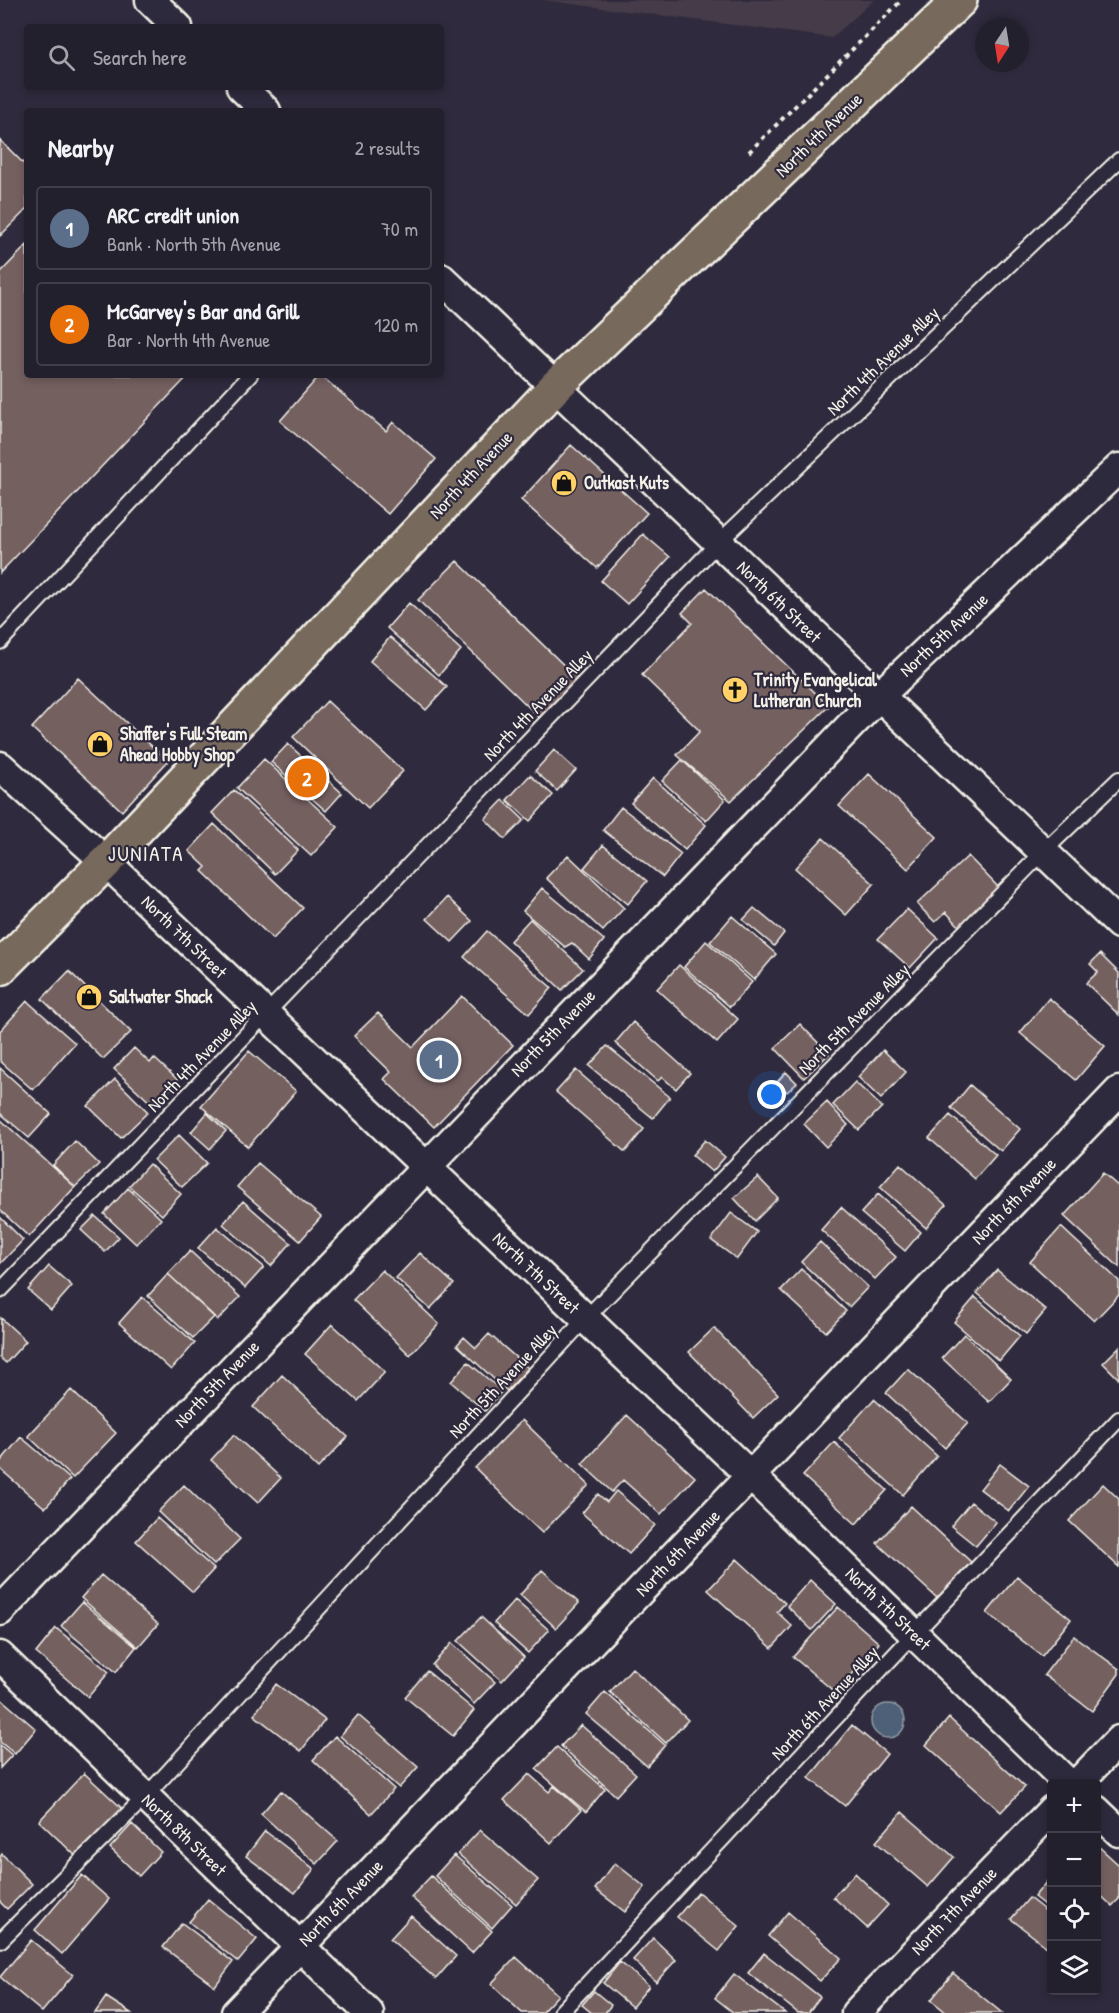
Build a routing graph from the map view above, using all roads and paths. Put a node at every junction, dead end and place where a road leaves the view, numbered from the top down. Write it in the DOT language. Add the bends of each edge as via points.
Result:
graph roads {
  1 [pos="150,0"];
  2 [pos="960,0"];
  3 [pos="175,24"];
  4 [pos="244,90"];
  5 [pos="263,108"];
  6 [pos="1119,160"];
  7 [pos="444,281"];
  8 [pos="247,378"];
  9 [pos="555,387"];
  10 [pos="1119,468"];
  11 [pos="717,544"];
  12 [pos="0,642"];
  13 [pos="878,697"];
  14 [pos="0,766"];
  15 [pos="1119,779"];
  16 [pos="1043,852"];
  17 [pos="106,862"];
  18 [pos="1119,924"];
  19 [pos="0,968"];
  20 [pos="266,1015"];
  21 [pos="1119,1091"];
  22 [pos="424,1167"];
  23 [pos="0,1291"];
  24 [pos="585,1319"];
  25 [pos="1119,1419"];
  26 [pos="752,1477"];
  27 [pos="0,1611"];
  28 [pos="914,1634"];
  29 [pos="0,1656"];
  30 [pos="1119,1740"];
  31 [pos="1064,1779"];
  32 [pos="1082,1779"];
  33 [pos="145,1797"];
  34 [pos="1047,1815"];
  35 [pos="1101,1815"];
  36 [pos="1119,1832"];
  37 [pos="0,1941"];
  38 [pos="299,1946"];
  39 [pos="236,2013"];
  40 [pos="369,2013"];
  41 [pos="560,2013"];
  42 [pos="856,2013"];
  1 -- 3 [label="street"];
  2 -- 9 [label="main road, North 4th Avenue"];
  4 -- 5 [label="street"];
  6 -- 11 [label="lane, North 4th Avenue Alley"];
  7 -- 9 [label="street, North 6th Street"];
  8 -- 12 [label="lane"];
  9 -- 11 [label="street, North 6th Street"];
  9 -- 17 [label="main road, North 4th Avenue"];
  10 -- 13 [label="street, North 5th Avenue"];
  11 -- 13 [label="street, North 6th Street"];
  11 -- 20 [label="lane, North 4th Avenue Alley"];
  13 -- 16 [label="street, North 6th Street"];
  13 -- 22 [label="street, North 5th Avenue"];
  14 -- 17 [label="street, North 7th Street"];
  15 -- 16 [label="lane, North 5th Avenue Alley"];
  16 -- 18 [label="street, North 6th Street"];
  16 -- 24 [label="lane, North 5th Avenue Alley"];
  17 -- 19 [label="main road, North 4th Avenue"];
  17 -- 20 [label="street, North 7th Street"];
  20 -- 22 [label="street, North 7th Street"];
  20 -- 23 [label="lane, North 4th Avenue Alley"];
  21 -- 26 [label="street, North 6th Avenue"];
  22 -- 24 [label="street, North 7th Street"];
  22 -- 27 [label="street, North 5th Avenue"];
  24 -- 26 [label="street, North 7th Street"];
  24 -- 33 [label="lane, North 5th Avenue Alley"];
  25 -- 28 [label="lane, North 6th Avenue Alley"];
  26 -- 28 [label="street, North 7th Street"];
  26 -- 38 [label="street, North 6th Avenue"];
  28 -- 31 [label="street, North 7th Street"];
  28 -- 41 [label="lane, North 6th Avenue Alley"];
  29 -- 33 [label="street, North 8th Street"];
  30 -- 32 [label="street"];
  33 -- 37 [label="lane, North 5th Avenue Alley"];
  33 -- 38 [label="street, North 8th Street"];
  34 -- 42 [label="street, North 7th Avenue"];
  35 -- 36 [label="street"];
  38 -- 39 [label="street, North 6th Avenue"];
  38 -- 40 [label="street, North 8th Street"];
}
